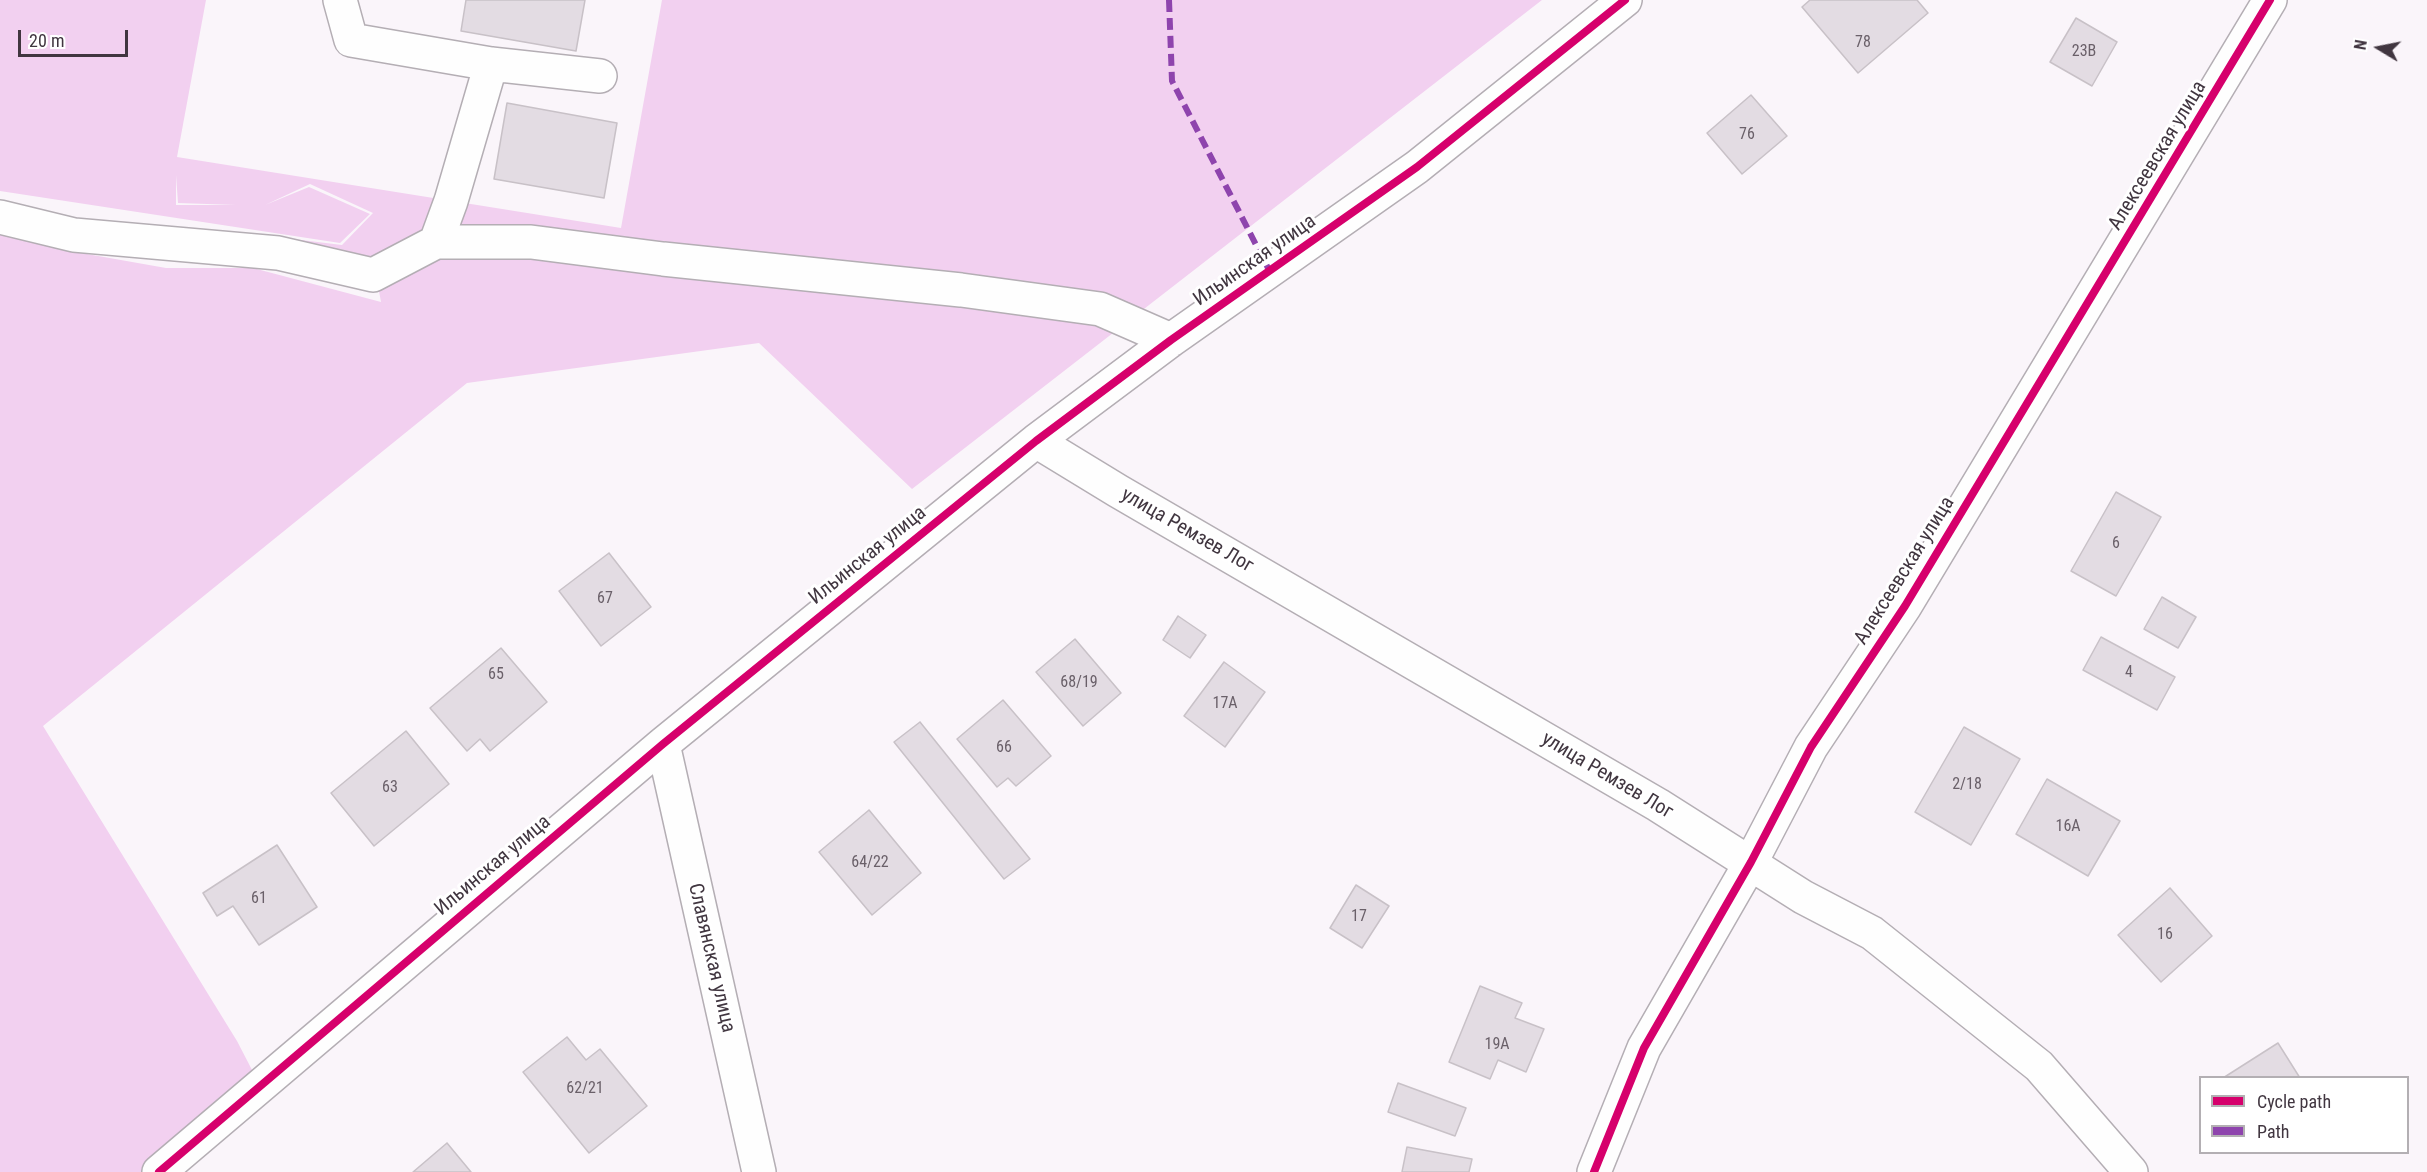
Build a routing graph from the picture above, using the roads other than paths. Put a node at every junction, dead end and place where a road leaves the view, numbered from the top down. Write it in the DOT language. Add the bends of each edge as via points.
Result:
graph roads {
  1 [pos="340,0"];
  2 [pos="1625,0"];
  3 [pos="2270,0"];
  4 [pos="490,64"];
  5 [pos="600,76"];
  6 [pos="0,217"];
  7 [pos="436,242"];
  8 [pos="1171,340"];
  9 [pos="1035,441"];
  10 [pos="663,744"];
  11 [pos="1751,862"];
  12 [pos="159,1172"];
  13 [pos="759,1172"];
  14 [pos="1594,1172"];
  15 [pos="2131,1172"];
  1 -- 4 [label="street" via="351,40"];
  2 -- 8 [label="street, Ильинская улица" via="1417,167"];
  3 -- 11 [label="street, Алексеевская улица" via="1905,606 1811,747"];
  4 -- 5 [label="street"];
  4 -- 7 [label="street"];
  6 -- 7 [label="street" via="74,235 278,254 373,274"];
  7 -- 8 [label="street" via="531,242 962,290 1100,309"];
  8 -- 9 [label="street, Ильинская улица"];
  9 -- 10 [label="street, Ильинская улица"];
  9 -- 11 [label="street, улица Ремзев Лог"];
  10 -- 12 [label="street, Ильинская улица"];
  10 -- 13 [label="street, Славянская улица"];
  11 -- 14 [label="street, Алексеевская улица" via="1644,1048"];
  11 -- 15 [label="street, улица Ремзев Лог" via="1803,897 1872,933 2039,1066"];
}
